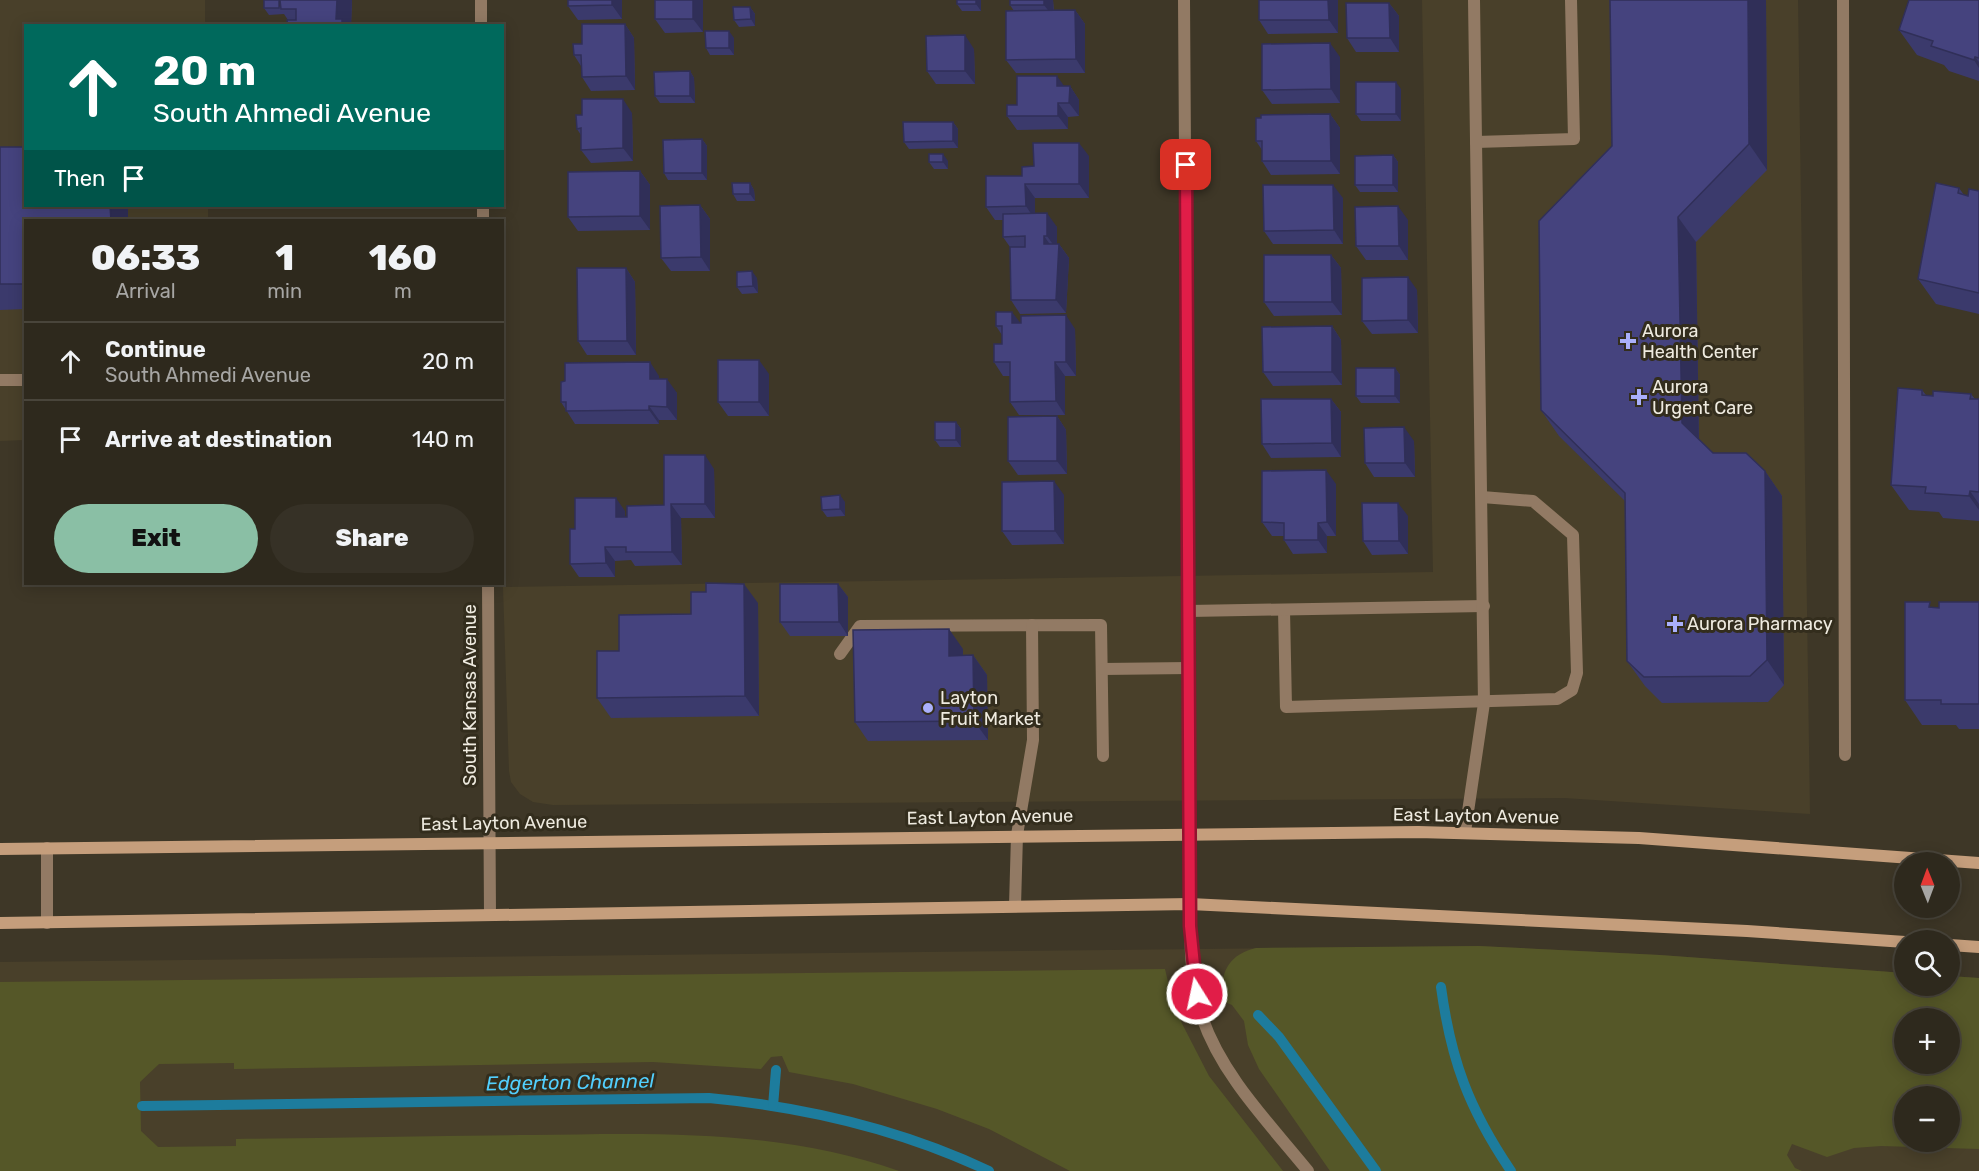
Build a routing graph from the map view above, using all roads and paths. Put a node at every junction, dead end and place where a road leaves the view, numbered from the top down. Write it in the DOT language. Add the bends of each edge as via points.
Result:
graph roads {
  1 [pos="481,0"];
  2 [pos="1184,0"];
  3 [pos="1474,0"];
  4 [pos="1571,0"];
  5 [pos="1843,0"];
  6 [pos="481,24"];
  7 [pos="1476,142"];
  8 [pos="0,380"];
  9 [pos="24,380"];
  10 [pos="1482,497"];
  11 [pos="488,585"];
  12 [pos="1484,606"];
  13 [pos="1284,610"];
  14 [pos="1189,611"];
  15 [pos="1032,625"];
  16 [pos="840,654"];
  17 [pos="1189,668"];
  18 [pos="1103,669"];
  19 [pos="1484,703"];
  20 [pos="1845,755"];
  21 [pos="1103,756"];
  22 [pos="1464,832"];
  23 [pos="1190,833"];
  24 [pos="1017,835"];
  25 [pos="489,842"];
  26 [pos="46,848"];
  27 [pos="0,849"];
  28 [pos="1979,863"];
  29 [pos="1190,904"];
  30 [pos="1015,906"];
  31 [pos="490,915"];
  32 [pos="47,922"];
  33 [pos="0,923"];
  34 [pos="1894,941"];
  35 [pos="1960,946"];
  36 [pos="1979,947"];
  37 [pos="1308,1171"];
  1 -- 6 [label="street"];
  2 -- 14 [label="street"];
  3 -- 7 [label="street"];
  4 -- 7 [label="street" via="1574,139"];
  5 -- 20 [label="street"];
  7 -- 10 [label="street"];
  8 -- 9 [label="street"];
  10 -- 12 [label="street"];
  10 -- 19 [label="street" via="1533,501 1574,535 1577,608 1577,673 1572,690 1557,699"];
  11 -- 25 [label="street, South Kansas Avenue"];
  12 -- 13 [label="street"];
  12 -- 19 [label="street"];
  13 -- 14 [label="street"];
  13 -- 19 [label="street" via="1286,707"];
  14 -- 17 [label="street"];
  15 -- 16 [label="street" via="860,626"];
  15 -- 18 [label="street" via="1101,625"];
  15 -- 24 [label="street" via="1033,740"];
  17 -- 18 [label="street"];
  17 -- 23 [label="street"];
  18 -- 21 [label="street"];
  19 -- 22 [label="street"];
  22 -- 23 [label="main road, East Layton Avenue"];
  22 -- 28 [label="main road, East Layton Avenue" via="1639,838"];
  23 -- 24 [label="main road, East Layton Avenue"];
  23 -- 29 [label="street"];
  24 -- 25 [label="main road, East Layton Avenue"];
  24 -- 30 [label="street"];
  25 -- 26 [label="main road, East Layton Avenue"];
  25 -- 31 [label="street, South Kansas Avenue"];
  26 -- 27 [label="main road, East Layton Avenue"];
  26 -- 32 [label="street"];
  29 -- 30 [label="main road"];
  29 -- 34 [label="main road"];
  29 -- 37 [label="street" via="1193,971 1202,1016 1219,1056"];
  30 -- 31 [label="main road"];
  31 -- 32 [label="main road"];
  32 -- 33 [label="main road"];
  35 -- 36 [label="main road"];
}
